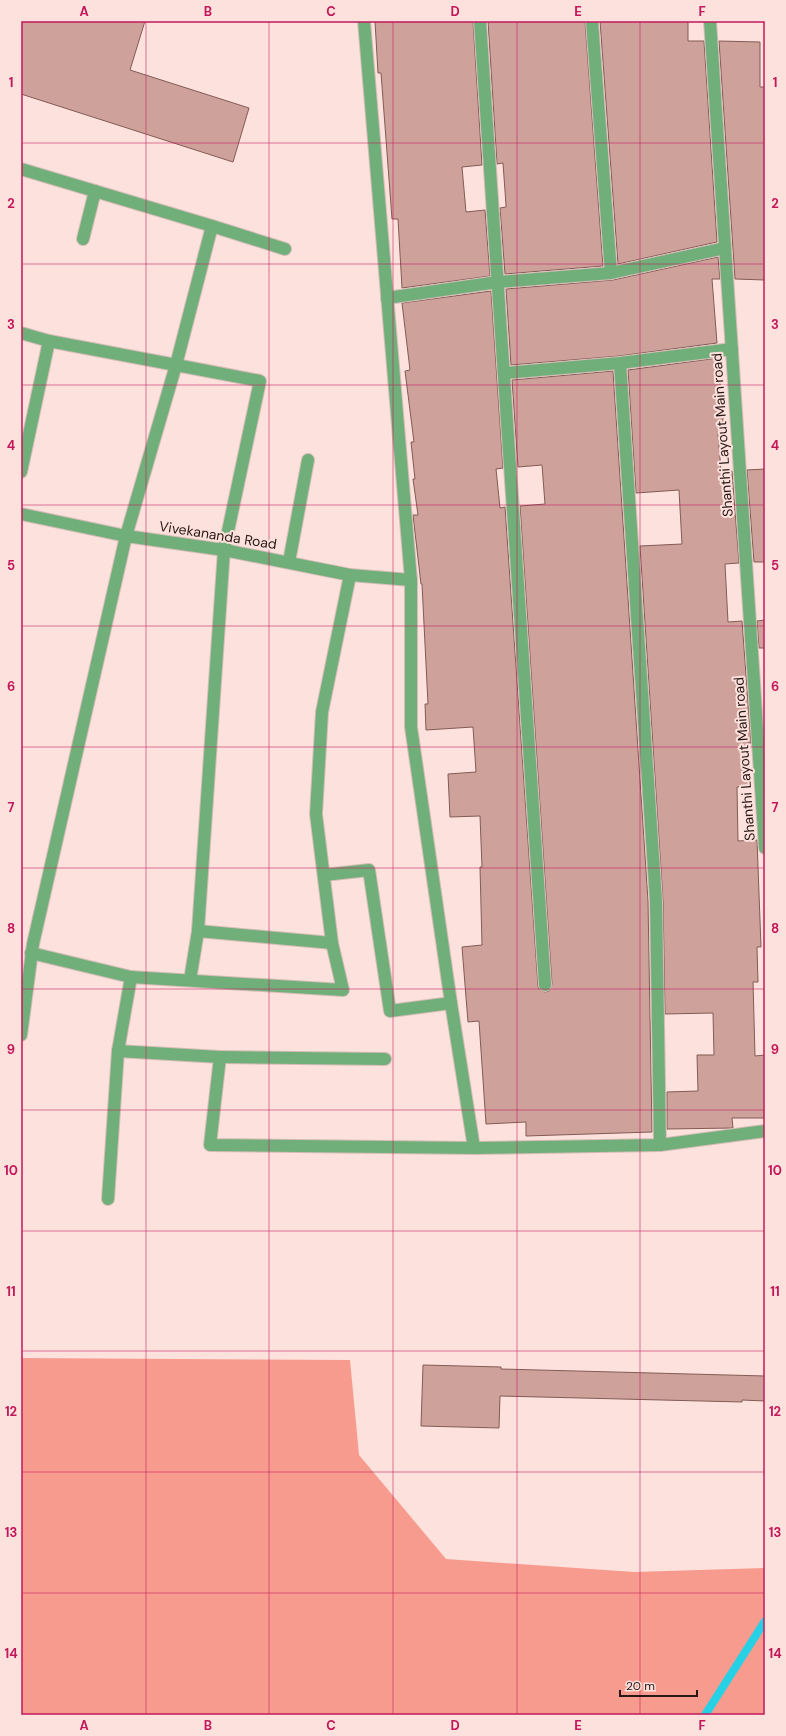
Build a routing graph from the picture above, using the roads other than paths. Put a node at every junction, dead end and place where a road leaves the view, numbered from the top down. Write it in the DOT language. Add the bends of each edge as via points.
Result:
graph roads {
  1 [pos="364,21"];
  2 [pos="480,21"];
  3 [pos="592,21"];
  4 [pos="710,21"];
  5 [pos="21,169"];
  6 [pos="95,192"];
  7 [pos="212,226"];
  8 [pos="83,239"];
  9 [pos="725,248"];
  10 [pos="285,250"];
  11 [pos="611,273"];
  12 [pos="498,282"];
  13 [pos="387,298"];
  14 [pos="21,333"];
  15 [pos="49,341"];
  16 [pos="732,349"];
  17 [pos="620,363"];
  18 [pos="176,365"];
  19 [pos="504,373"];
  20 [pos="308,460"];
  21 [pos="21,472"];
  22 [pos="21,514"];
  23 [pos="126,536"];
  24 [pos="224,550"];
  25 [pos="288,562"];
  26 [pos="350,575"];
  27 [pos="411,580"];
  28 [pos="765,848"];
  29 [pos="324,874"];
  30 [pos="198,931"];
  31 [pos="332,944"];
  32 [pos="28,946"];
  33 [pos="131,977"];
  34 [pos="190,980"];
  35 [pos="545,985"];
  36 [pos="451,1003"];
  37 [pos="21,1035"];
  38 [pos="118,1051"];
  39 [pos="220,1057"];
  40 [pos="384,1060"];
  41 [pos="765,1131"];
  42 [pos="660,1145"];
  43 [pos="474,1148"];
  44 [pos="108,1199"];
  1 -- 13 [label="street"];
  2 -- 12 [label="street"];
  3 -- 11 [label="street"];
  4 -- 9 [label="street, Shanthi Layout Main road"];
  5 -- 6 [label="street"];
  6 -- 7 [label="street"];
  6 -- 8 [label="street"];
  7 -- 10 [label="street"];
  7 -- 18 [label="street"];
  9 -- 11 [label="street"];
  9 -- 16 [label="street, Shanthi Layout Main road"];
  11 -- 12 [label="street"];
  12 -- 13 [label="street"];
  12 -- 19 [label="street"];
  13 -- 27 [label="street"];
  14 -- 15 [label="street"];
  15 -- 18 [label="street"];
  15 -- 21 [label="street"];
  16 -- 17 [label="street"];
  16 -- 28 [label="street, Shanthi Layout Main road"];
  17 -- 19 [label="street"];
  17 -- 42 [label="street" via="656,901"];
  18 -- 23 [label="street"];
  18 -- 24 [label="street" via="260,381"];
  19 -- 35 [label="street"];
  20 -- 25 [label="street"];
  22 -- 23 [label="street, Vivekananda Road"];
  23 -- 24 [label="street, Vivekananda Road"];
  23 -- 32 [label="street"];
  24 -- 25 [label="street, Vivekananda Road"];
  24 -- 30 [label="street"];
  25 -- 26 [label="street, Vivekananda Road"];
  26 -- 27 [label="street, Vivekananda Road"];
  26 -- 29 [label="street" via="322,712 316,814"];
  27 -- 36 [label="street" via="411,727"];
  29 -- 31 [label="street"];
  29 -- 36 [label="street" via="369,870 390,1011"];
  30 -- 31 [label="street"];
  30 -- 34 [label="street"];
  31 -- 34 [label="street" via="343,990"];
  32 -- 33 [label="street"];
  32 -- 37 [label="street"];
  33 -- 34 [label="street"];
  33 -- 38 [label="street"];
  36 -- 43 [label="street"];
  38 -- 39 [label="street"];
  38 -- 44 [label="street"];
  39 -- 40 [label="street"];
  39 -- 43 [label="street" via="210,1145"];
  41 -- 42 [label="street"];
  42 -- 43 [label="street"];
}
